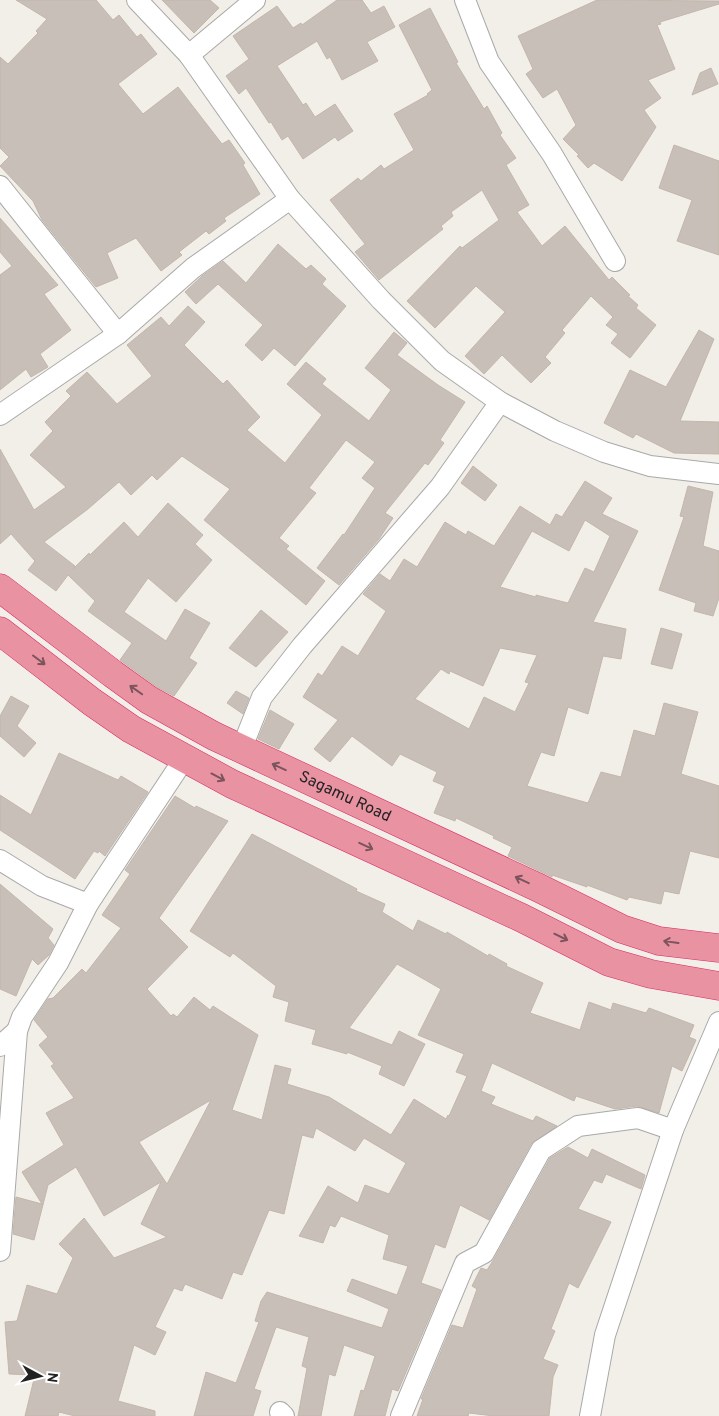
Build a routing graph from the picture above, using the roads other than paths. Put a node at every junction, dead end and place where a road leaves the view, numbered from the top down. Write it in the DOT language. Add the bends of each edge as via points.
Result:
graph roads {
  1 [pos="137,0"];
  2 [pos="255,0"];
  3 [pos="465,0"];
  4 [pos="189,55"];
  5 [pos="0,186"];
  6 [pos="290,199"];
  7 [pos="615,261"];
  8 [pos="118,334"];
  9 [pos="500,402"];
  10 [pos="0,414"];
  11 [pos="719,474"];
  12 [pos="0,588"];
  13 [pos="0,631"];
  14 [pos="241,750"];
  15 [pos="184,760"];
  16 [pos="0,860"];
  17 [pos="88,904"];
  18 [pos="719,948"];
  19 [pos="719,986"];
  20 [pos="719,1022"];
  21 [pos="17,1031"];
  22 [pos="0,1046"];
  23 [pos="7,1086"];
  24 [pos="673,1130"];
  25 [pos="0,1251"];
  26 [pos="401,1416"];
  27 [pos="590,1416"];
  1 -- 4 [label="street"];
  2 -- 4 [label="street"];
  3 -- 7 [label="street" via="489,62 552,154"];
  4 -- 6 [label="street"];
  5 -- 8 [label="street"];
  6 -- 8 [label="street" via="193,268"];
  6 -- 9 [label="street" via="381,300 442,361"];
  8 -- 10 [label="street"];
  9 -- 11 [label="street" via="604,452 650,466"];
  9 -- 14 [label="street" via="440,487 314,631 262,697"];
  14 -- 12 [label="highway, Sagamu Road, one-way" via="149,700"];
  13 -- 15 [label="highway, one-way" via="123,724"];
  18 -- 14 [label="highway, Sagamu Road, one-way" via="659,940 622,929"];
  15 -- 17 [label="street"];
  15 -- 19 [label="highway, one-way" via="609,962 651,974"];
  16 -- 17 [label="street" via="42,886"];
  17 -- 21 [label="street" via="58,963 22,1017"];
  20 -- 24 [label="street"];
  21 -- 22 [label="street"];
  21 -- 23 [label="street"];
  23 -- 25 [label="street"];
  24 -- 26 [label="street" via="638,1118 613,1120 578,1126 541,1150 484,1253 465,1263"];
  24 -- 27 [label="street" via="605,1335"];
}
